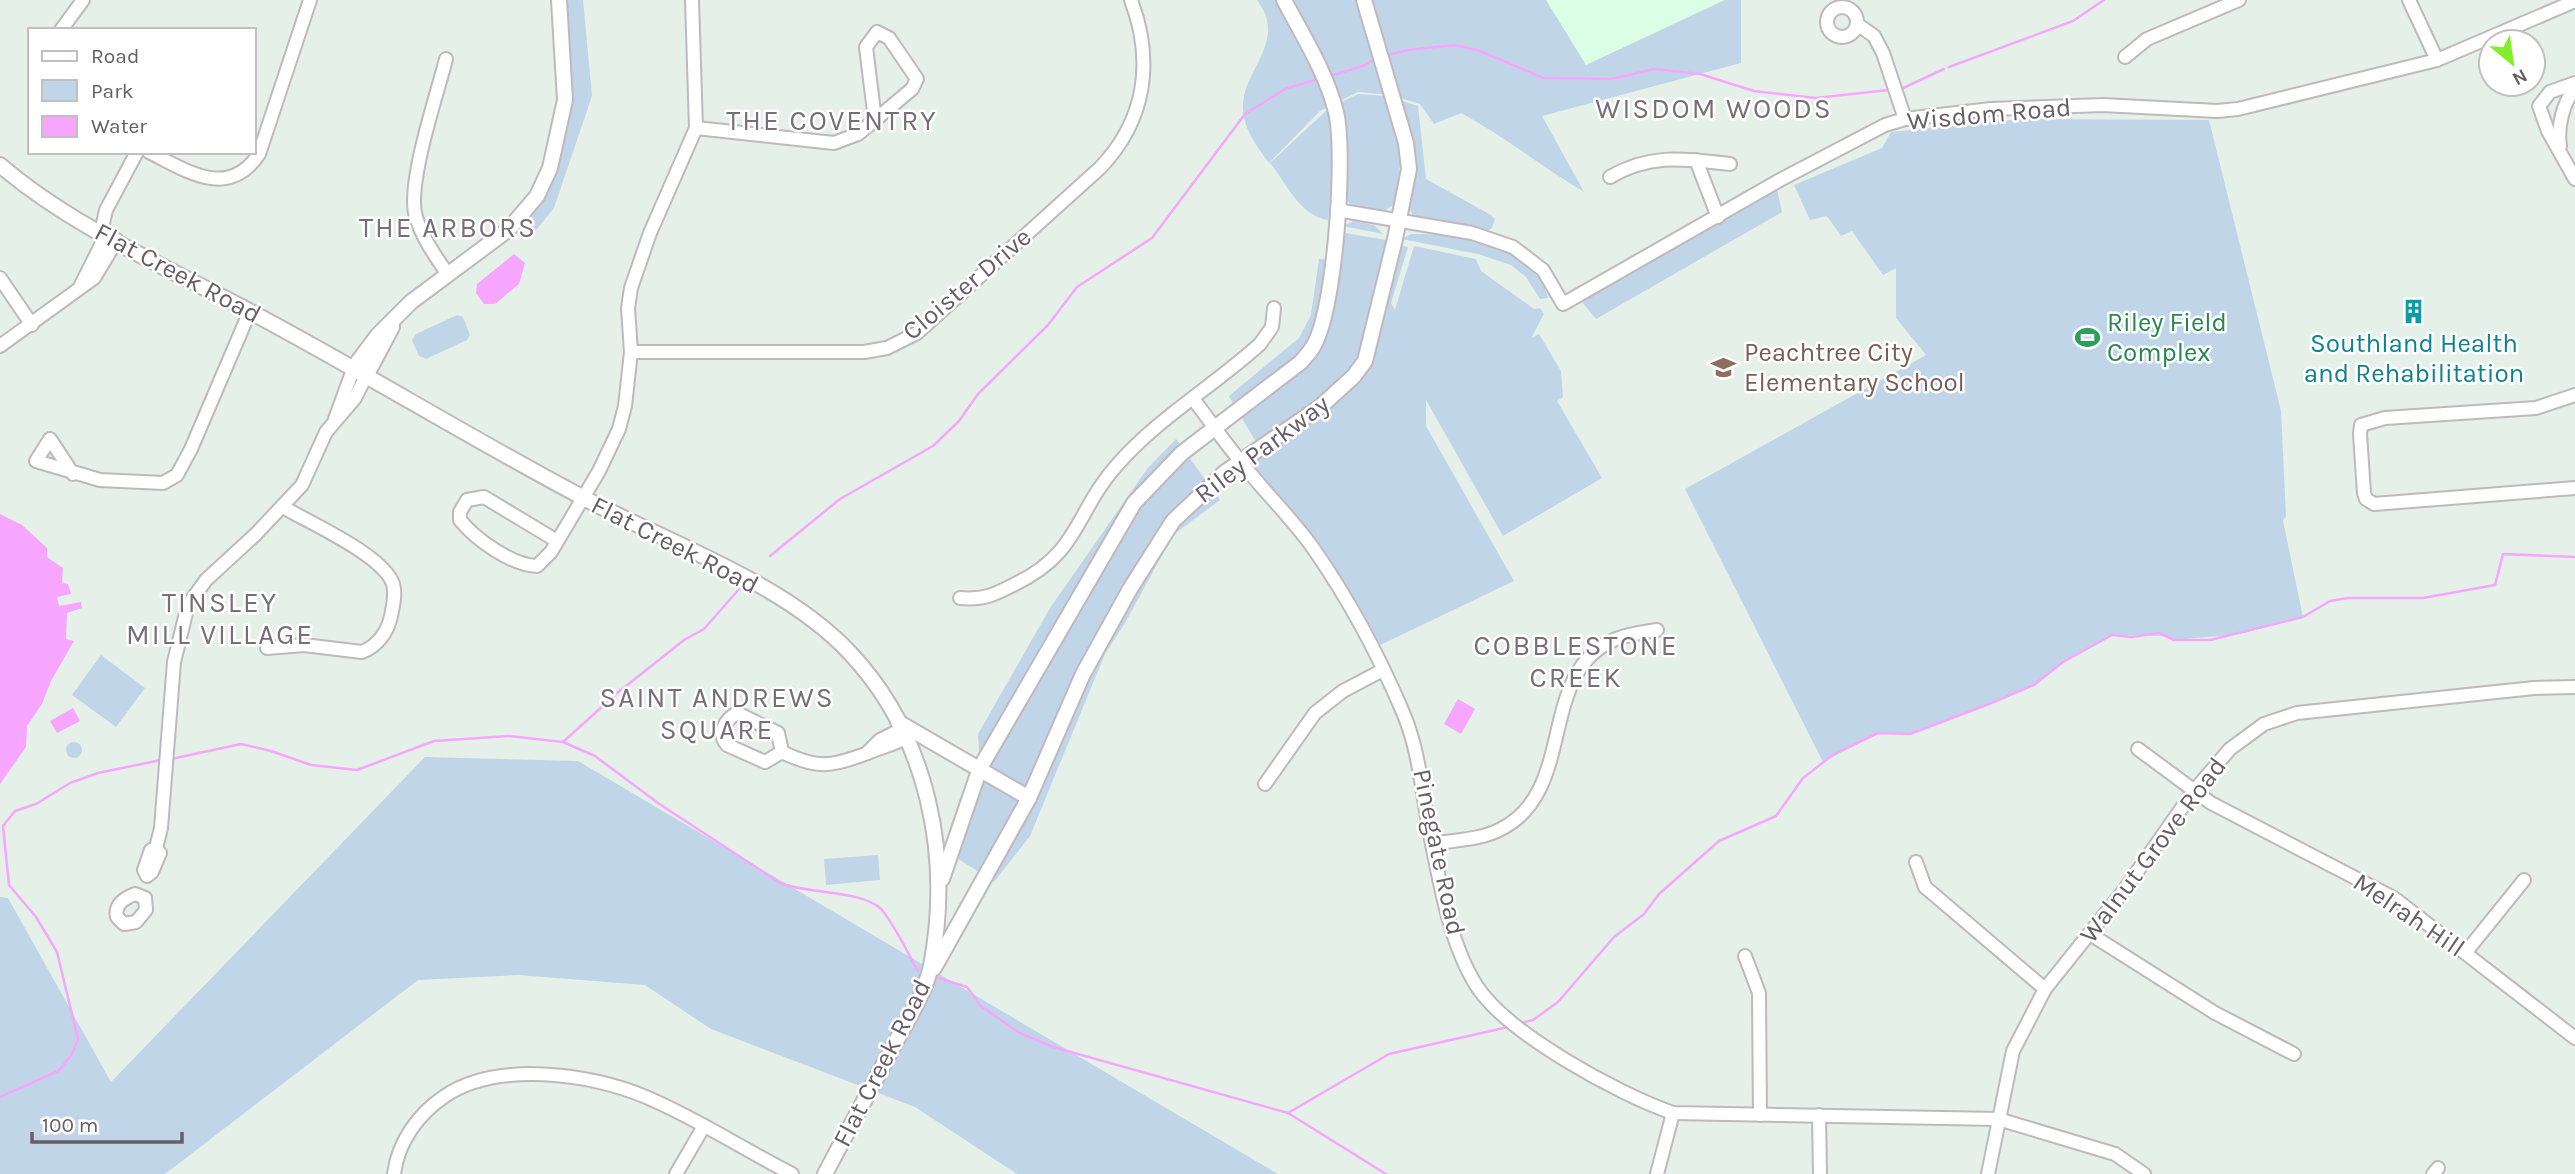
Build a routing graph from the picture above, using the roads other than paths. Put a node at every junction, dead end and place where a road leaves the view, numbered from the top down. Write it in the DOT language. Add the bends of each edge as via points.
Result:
graph roads {
  1 [pos="83,0"];
  2 [pos="310,0"];
  3 [pos="559,0"];
  4 [pos="692,0"];
  5 [pos="1131,0"];
  6 [pos="1284,0"];
  7 [pos="1364,0"];
  8 [pos="2239,0"];
  9 [pos="2409,0"];
  10 [pos="2569,2"];
  11 [pos="1857,24"];
  12 [pos="62,28"];
  13 [pos="2125,57"];
  14 [pos="446,59"];
  15 [pos="2437,60"];
  16 [pos="2575,85"];
  17 [pos="1905,119"];
  18 [pos="875,120"];
  19 [pos="696,128"];
  20 [pos="2560,147"];
  21 [pos="136,154"];
  22 [pos="153,154"];
  23 [pos="1696,160"];
  24 [pos="1730,164"];
  25 [pos="0,165"];
  26 [pos="1610,177"];
  27 [pos="2575,179"];
  28 [pos="1337,210"];
  29 [pos="1718,216"];
  30 [pos="1399,222"];
  31 [pos="108,236"];
  32 [pos="447,273"];
  33 [pos="2,284"];
  34 [pos="1274,308"];
  35 [pos="250,311"];
  36 [pos="32,325"];
  37 [pos="0,346"];
  38 [pos="631,352"];
  39 [pos="360,372"];
  40 [pos="2575,395"];
  41 [pos="1194,400"];
  42 [pos="1215,427"];
  43 [pos="1241,462"];
  44 [pos="73,474"];
  45 [pos="2575,488"];
  46 [pos="582,498"];
  47 [pos="284,507"];
  48 [pos="557,541"];
  49 [pos="960,598"];
  50 [pos="1657,630"];
  51 [pos="267,648"];
  52 [pos="1383,670"];
  53 [pos="2575,687"];
  54 [pos="902,730"];
  55 [pos="2138,749"];
  56 [pos="782,752"];
  57 [pos="979,768"];
  58 [pos="1265,784"];
  59 [pos="2193,792"];
  60 [pos="1029,798"];
  61 [pos="1432,844"];
  62 [pos="1916,862"];
  63 [pos="2524,880"];
  64 [pos="940,884"];
  65 [pos="140,894"];
  66 [pos="2090,934"];
  67 [pos="2466,952"];
  68 [pos="1745,956"];
  69 [pos="928,978"];
  70 [pos="2045,989"];
  71 [pos="2575,1038"];
  72 [pos="2294,1054"];
  73 [pos="1673,1113"];
  74 [pos="1760,1115"];
  75 [pos="1819,1115"];
  76 [pos="1998,1119"];
  77 [pos="704,1126"];
  78 [pos="394,1174"];
  79 [pos="676,1174"];
  80 [pos="792,1174"];
  81 [pos="825,1174"];
  82 [pos="1657,1174"];
  83 [pos="1821,1174"];
  84 [pos="1988,1174"];
  85 [pos="2144,1174"];
  1 -- 12 [label="street"];
  2 -- 22 [label="street" via="259,154 250,167 224,179 207,179"];
  3 -- 32 [label="street" via="565,100 545,182 509,229"];
  4 -- 19 [label="street"];
  5 -- 38 [label="street, Cloister Drive" via="1144,43 1144,76 1138,108 1124,140 1100,168 917,333 887,348 864,352"];
  6 -- 28 [label="street, Riley Parkway" via="1320,67 1337,114 1341,155"];
  7 -- 30 [label="street, Riley Parkway" via="1406,143 1409,169"];
  8 -- 13 [label="street" via="2147,39"];
  9 -- 15 [label="street"];
  10 -- 15 [label="street, Wisdom Road"];
  11 -- 17 [label="street" via="1874,36 1883,52"];
  14 -- 32 [label="street" via="413,203 421,229"];
  15 -- 17 [label="street, Wisdom Road" via="2238,109 2103,105 1991,109"];
  16 -- 20 [label="street" via="2559,128"];
  16 -- 20 [label="street" via="2550,92 2539,106"];
  17 -- 29 [label="street, Wisdom Road" via="1866,135"];
  18 -- 18 [label="street" via="912,89 917,79 881,32 872,35 866,47"];
  18 -- 19 [label="street" via="850,139 827,144"];
  19 -- 38 [label="street" via="631,288"];
  20 -- 27 [label="street"];
  21 -- 31 [label="street" via="106,210"];
  23 -- 24 [label="street"];
  23 -- 26 [label="street" via="1643,161"];
  23 -- 29 [label="street"];
  25 -- 31 [label="street, Flat Creek Road" via="51,203"];
  28 -- 30 [label="street, Wisdom Road"];
  28 -- 42 [label="street, Riley Parkway" via="1328,296 1314,346 1301,362"];
  29 -- 30 [label="street, Wisdom Road" via="1563,304 1543,270 1513,247 1472,233"];
  30 -- 43 [label="street, Riley Parkway" via="1365,360 1320,407"];
  31 -- 35 [label="street, Flat Creek Road"];
  31 -- 36 [label="street" via="94,278"];
  32 -- 39 [label="street" via="395,320"];
  33 -- 36 [label="street"];
  34 -- 41 [label="street" via="1272,327 1261,344"];
  35 -- 39 [label="street, Flat Creek Road"];
  35 -- 44 [label="street" via="177,475 163,483 136,484"];
  36 -- 37 [label="street"];
  38 -- 46 [label="street" via="619,429"];
  39 -- 46 [label="street, Flat Creek Road"];
  39 -- 47 [label="street" via="355,397 335,420 310,473"];
  40 -- 45 [label="street" via="2536,408 2385,418 2361,425 2366,499 2374,504"];
  41 -- 42 [label="street, Pinegate Road"];
  41 -- 49 [label="street" via="1116,466 1063,551 1048,566 981,599"];
  42 -- 43 [label="street, Pinegate Road"];
  42 -- 57 [label="street, Riley Parkway" via="1167,466 1134,503"];
  43 -- 52 [label="street, Pinegate Road" via="1315,550"];
  43 -- 60 [label="street, Riley Parkway" via="1184,507 1159,540 1083,674"];
  46 -- 48 [label="street"];
  46 -- 54 [label="street, Flat Creek Road" via="796,609 850,654"];
  47 -- 51 [label="street" via="383,567 393,585 393,607 385,632 362,652 304,645"];
  47 -- 65 [label="street" via="206,580 188,605 177,640 156,848 144,870 147,876"];
  48 -- 48 [label="street" via="484,497 467,500 460,512 460,520 478,538 526,565 537,566"];
  50 -- 61 [label="street" via="1616,639 1580,666 1532,807 1501,830"];
  52 -- 58 [label="street" via="1343,691 1315,713"];
  52 -- 61 [label="street, Pinegate Road" via="1418,759"];
  53 -- 59 [label="street, Walnut Grove Road" via="2297,713 2246,735"];
  54 -- 56 [label="street" via="883,750 843,763 807,763"];
  54 -- 57 [label="street"];
  54 -- 64 [label="street, Flat Creek Road" via="930,801"];
  55 -- 59 [label="street, Melrah Hill"];
  56 -- 56 [label="street" via="778,733 737,713 725,723 722,740 727,745 765,762"];
  57 -- 60 [label="street"];
  57 -- 64 [label="street, Riley Parkway"];
  59 -- 66 [label="street, Walnut Grove Road"];
  59 -- 67 [label="street, Melrah Hill" via="2362,879"];
  60 -- 69 [label="street, Riley Parkway"];
  61 -- 73 [label="street, Pinegate Road" via="1462,953 1476,984 1509,1021 1607,1082"];
  62 -- 70 [label="street" via="1925,887"];
  63 -- 67 [label="street"];
  64 -- 69 [label="street, Flat Creek Road"];
  66 -- 70 [label="street, Walnut Grove Road"];
  66 -- 72 [label="street" via="2216,1013"];
  67 -- 71 [label="street, Melrah Hill"];
  68 -- 74 [label="street" via="1759,993"];
  69 -- 81 [label="street, Flat Creek Road"];
  70 -- 76 [label="street, Walnut Grove Road" via="2013,1051"];
  73 -- 74 [label="street, Pinegate Road"];
  73 -- 82 [label="street"];
  74 -- 75 [label="street, Pinegate Road"];
  75 -- 76 [label="street, Pinegate Road"];
  75 -- 83 [label="street"];
  76 -- 84 [label="street, Walnut Grove Road"];
  76 -- 85 [label="street, Pinegate Road" via="2115,1154"];
  77 -- 78 [label="street" via="618,1087 562,1077 507,1075 467,1083 424,1111 399,1151"];
  77 -- 79 [label="street"];
  77 -- 80 [label="street"];
}
